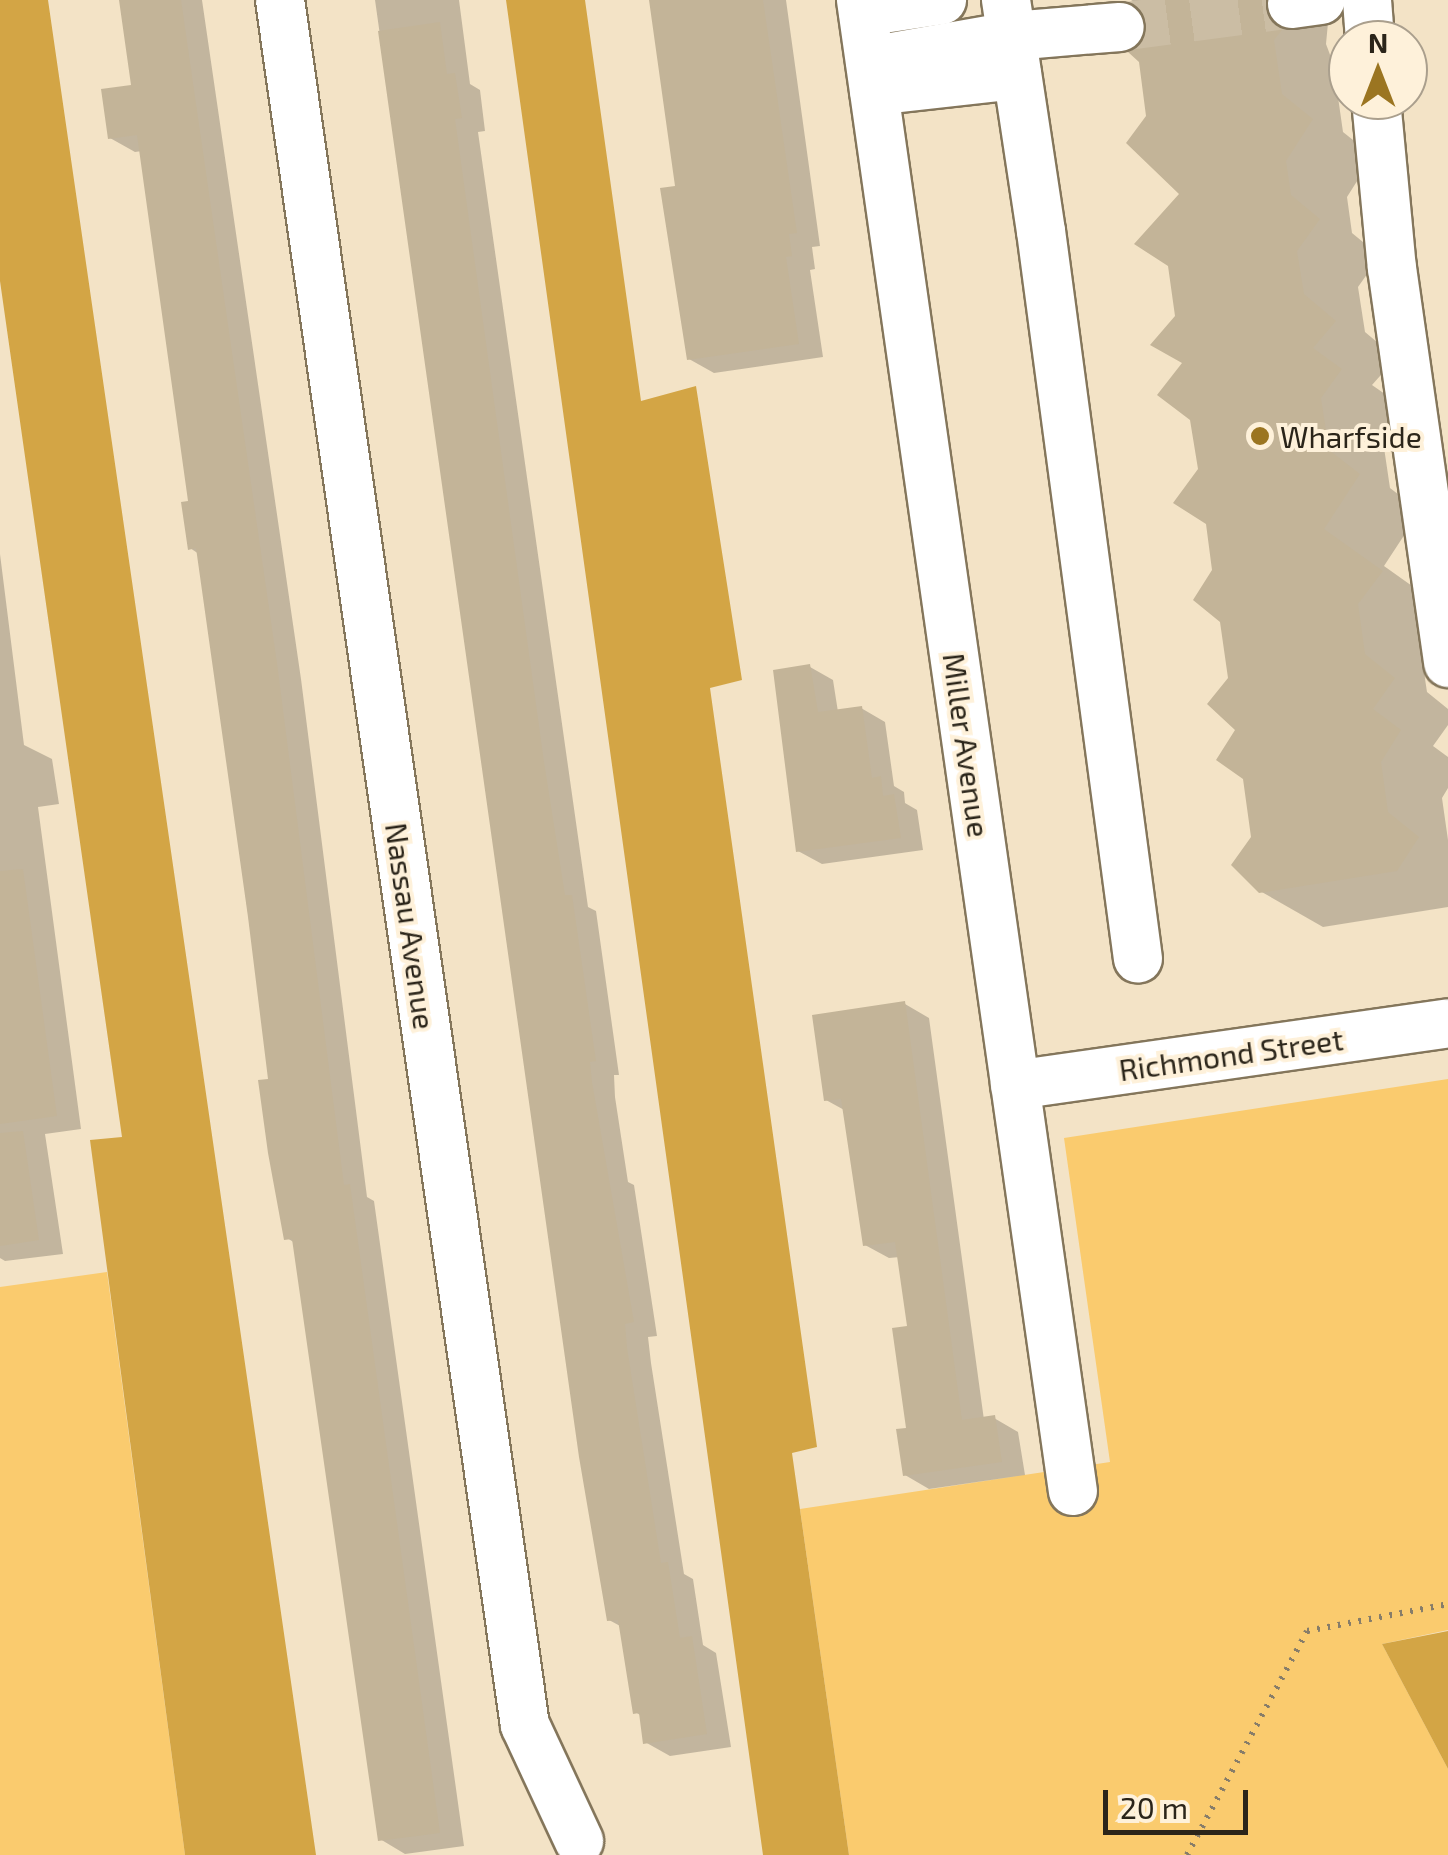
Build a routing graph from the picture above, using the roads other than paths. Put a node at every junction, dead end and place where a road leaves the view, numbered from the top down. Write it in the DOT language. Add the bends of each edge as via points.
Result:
graph roads {
  1 [pos="280,0"];
  2 [pos="942,0"];
  3 [pos="862,6"];
  4 [pos="1120,26"];
  5 [pos="1012,37"];
  6 [pos="872,76"];
  7 [pos="1378,120"];
  8 [pos="1448,663"];
  9 [pos="1138,959"];
  10 [pos="1448,1023"];
  11 [pos="1015,1085"];
  12 [pos="1073,1491"];
  13 [pos="579,1841"];
  1 -- 13 [label="street, Nassau Avenue" via="524,1725"];
  2 -- 3 [label="street"];
  3 -- 6 [label="street, Miller Avenue"];
  4 -- 5 [label="street"];
  5 -- 6 [label="street"];
  5 -- 9 [label="street"];
  6 -- 11 [label="street, Miller Avenue"];
  7 -- 8 [label="street"];
  10 -- 11 [label="street, Richmond Street"];
  11 -- 12 [label="street, Miller Avenue"];
}
